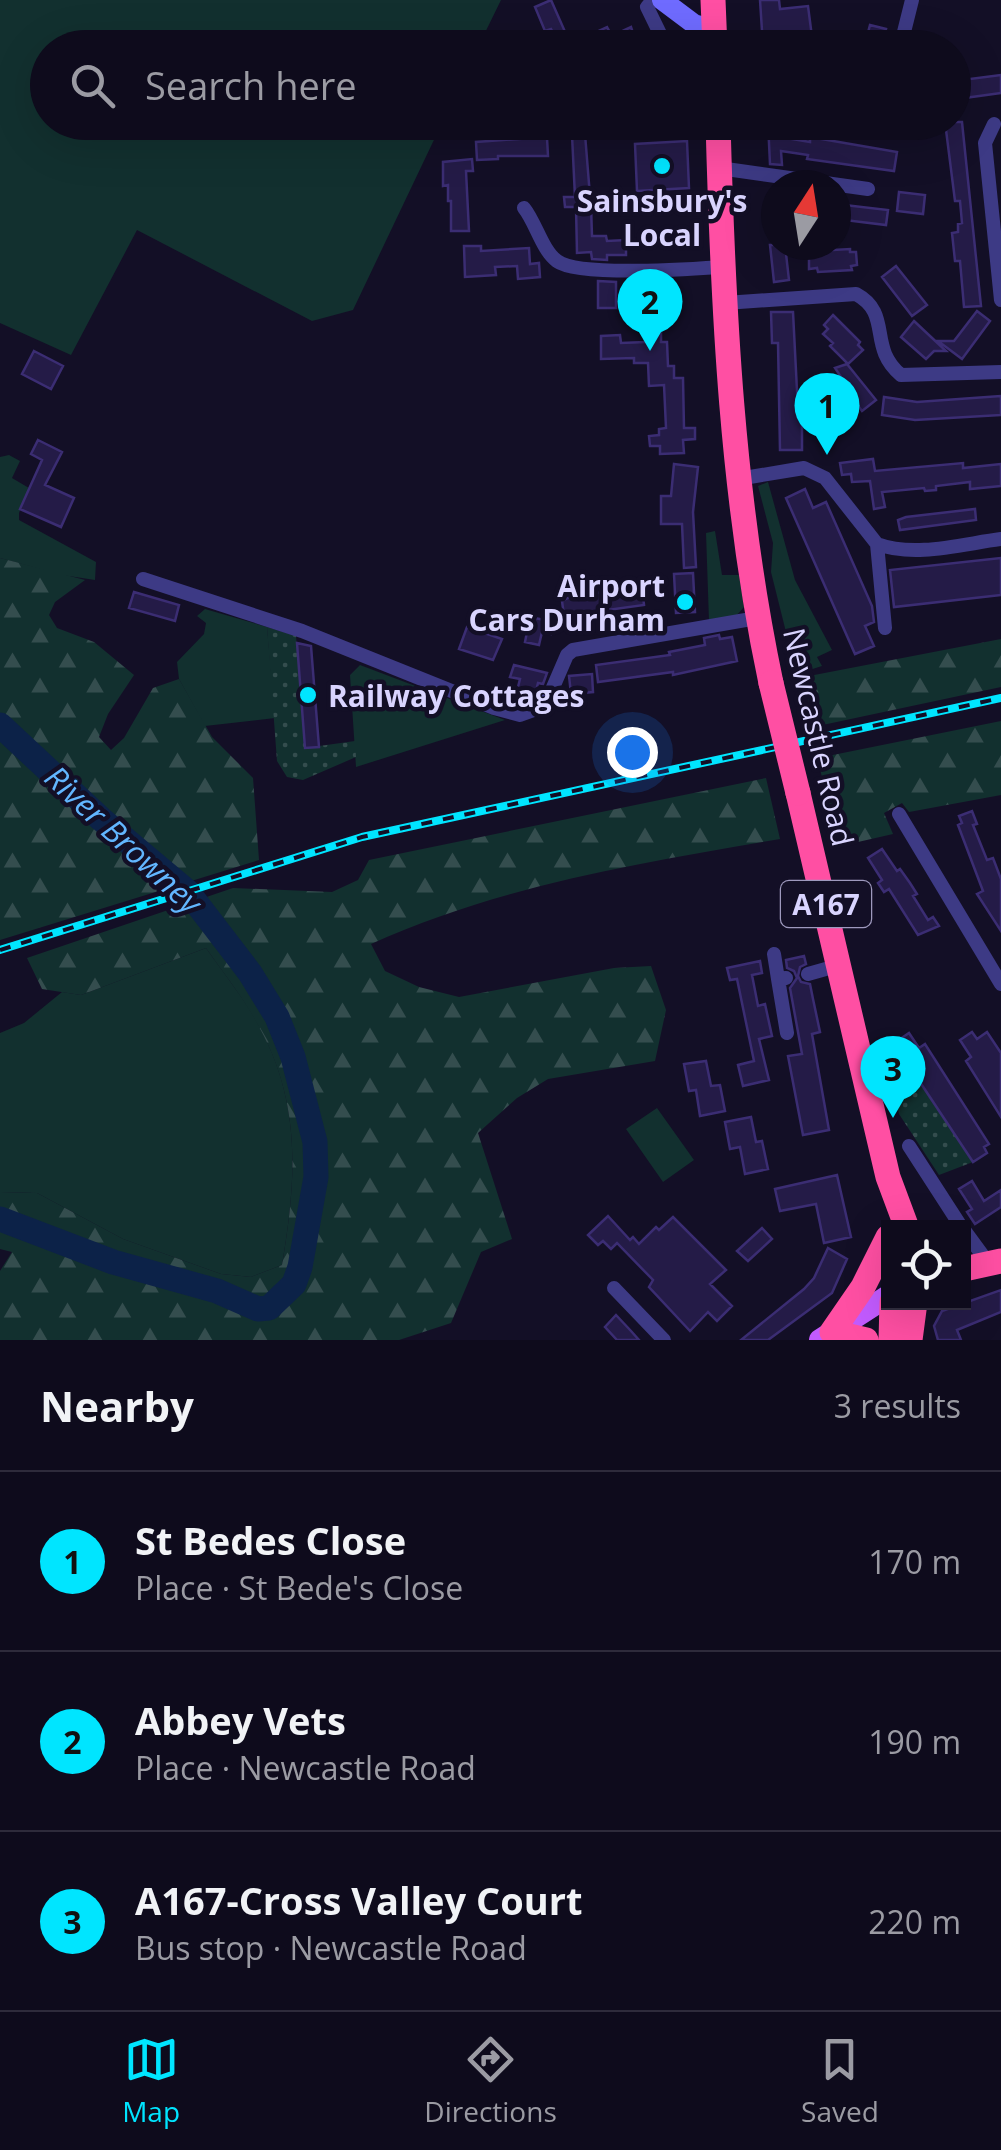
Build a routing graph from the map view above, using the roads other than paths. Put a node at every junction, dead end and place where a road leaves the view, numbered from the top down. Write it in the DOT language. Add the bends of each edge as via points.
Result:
graph roads {
  1 [pos="686,0"];
  2 [pos="713,0"];
  3 [pos="912,0"];
  4 [pos="660,1"];
  5 [pos="658,30"];
  6 [pos="702,30"];
  7 [pos="714,30"];
  8 [pos="904,30"];
  9 [pos="994,124"];
  10 [pos="718,140"];
  11 [pos="719,168"];
  12 [pos="868,189"];
  13 [pos="524,208"];
  14 [pos="996,208"];
  15 [pos="722,268"];
  16 [pos="1001,300"];
  17 [pos="725,303"];
  18 [pos="1001,372"];
  19 [pos="738,479"];
  20 [pos="1001,539"];
  21 [pos="877,544"];
  22 [pos="144,579"];
  23 [pos="757,618"];
  24 [pos="885,628"];
  25 [pos="899,814"];
  26 [pos="774,954"];
  27 [pos="840,964"];
  28 [pos="808,974"];
  29 [pos="1001,984"];
  30 [pos="787,1033"];
  31 [pos="909,1146"];
  32 [pos="888,1177"];
  33 [pos="888,1220"];
  34 [pos="909,1220"];
  35 [pos="957,1220"];
  36 [pos="881,1251"];
  37 [pos="614,1288"];
  38 [pos="885,1310"];
  39 [pos="897,1310"];
  40 [pos="901,1310"];
  41 [pos="829,1337"];
  42 [pos="664,1340"];
  43 [pos="866,1340"];
  44 [pos="891,1340"];
  45 [pos="910,1340"];
  1 -- 4 [label="street"];
  2 -- 7 [label="highway"];
  3 -- 8 [label="street"];
  4 -- 5 [label="street" via="647,7"];
  4 -- 6 [label="street"];
  9 -- 14 [label="street" via="985,142"];
  10 -- 11 [label="highway, A167"];
  11 -- 12 [label="street"];
  11 -- 15 [label="highway, A167"];
  13 -- 15 [label="street" via="554,260 569,268"];
  14 -- 16 [label="street"];
  15 -- 17 [label="highway, A167"];
  17 -- 18 [label="street" via="856,294 878,314 887,363 902,375"];
  17 -- 19 [label="highway, A167"];
  19 -- 21 [label="street" via="814,471"];
  19 -- 23 [label="highway, Newcastle Road / A167"];
  20 -- 21 [label="street" via="911,550"];
  21 -- 24 [label="street"];
  22 -- 23 [label="street" via="520,714 545,706 573,650"];
  23 -- 27 [label="highway, Newcastle Road / A167, bridge"];
  25 -- 29 [label="street"];
  26 -- 30 [label="street"];
  27 -- 28 [label="street"];
  27 -- 32 [label="highway, Newcastle Road / A167"];
  31 -- 35 [label="street"];
  32 -- 33 [label="highway, Newcastle Road / A167"];
  32 -- 34 [label="highway, Newcastle Road / A167"];
  36 -- 41 [label="highway"];
  37 -- 42 [label="street"];
  38 -- 41 [label="main road"];
  39 -- 44 [label="highway"];
  40 -- 45 [label="highway"];
  41 -- 43 [label="highway"];
}
